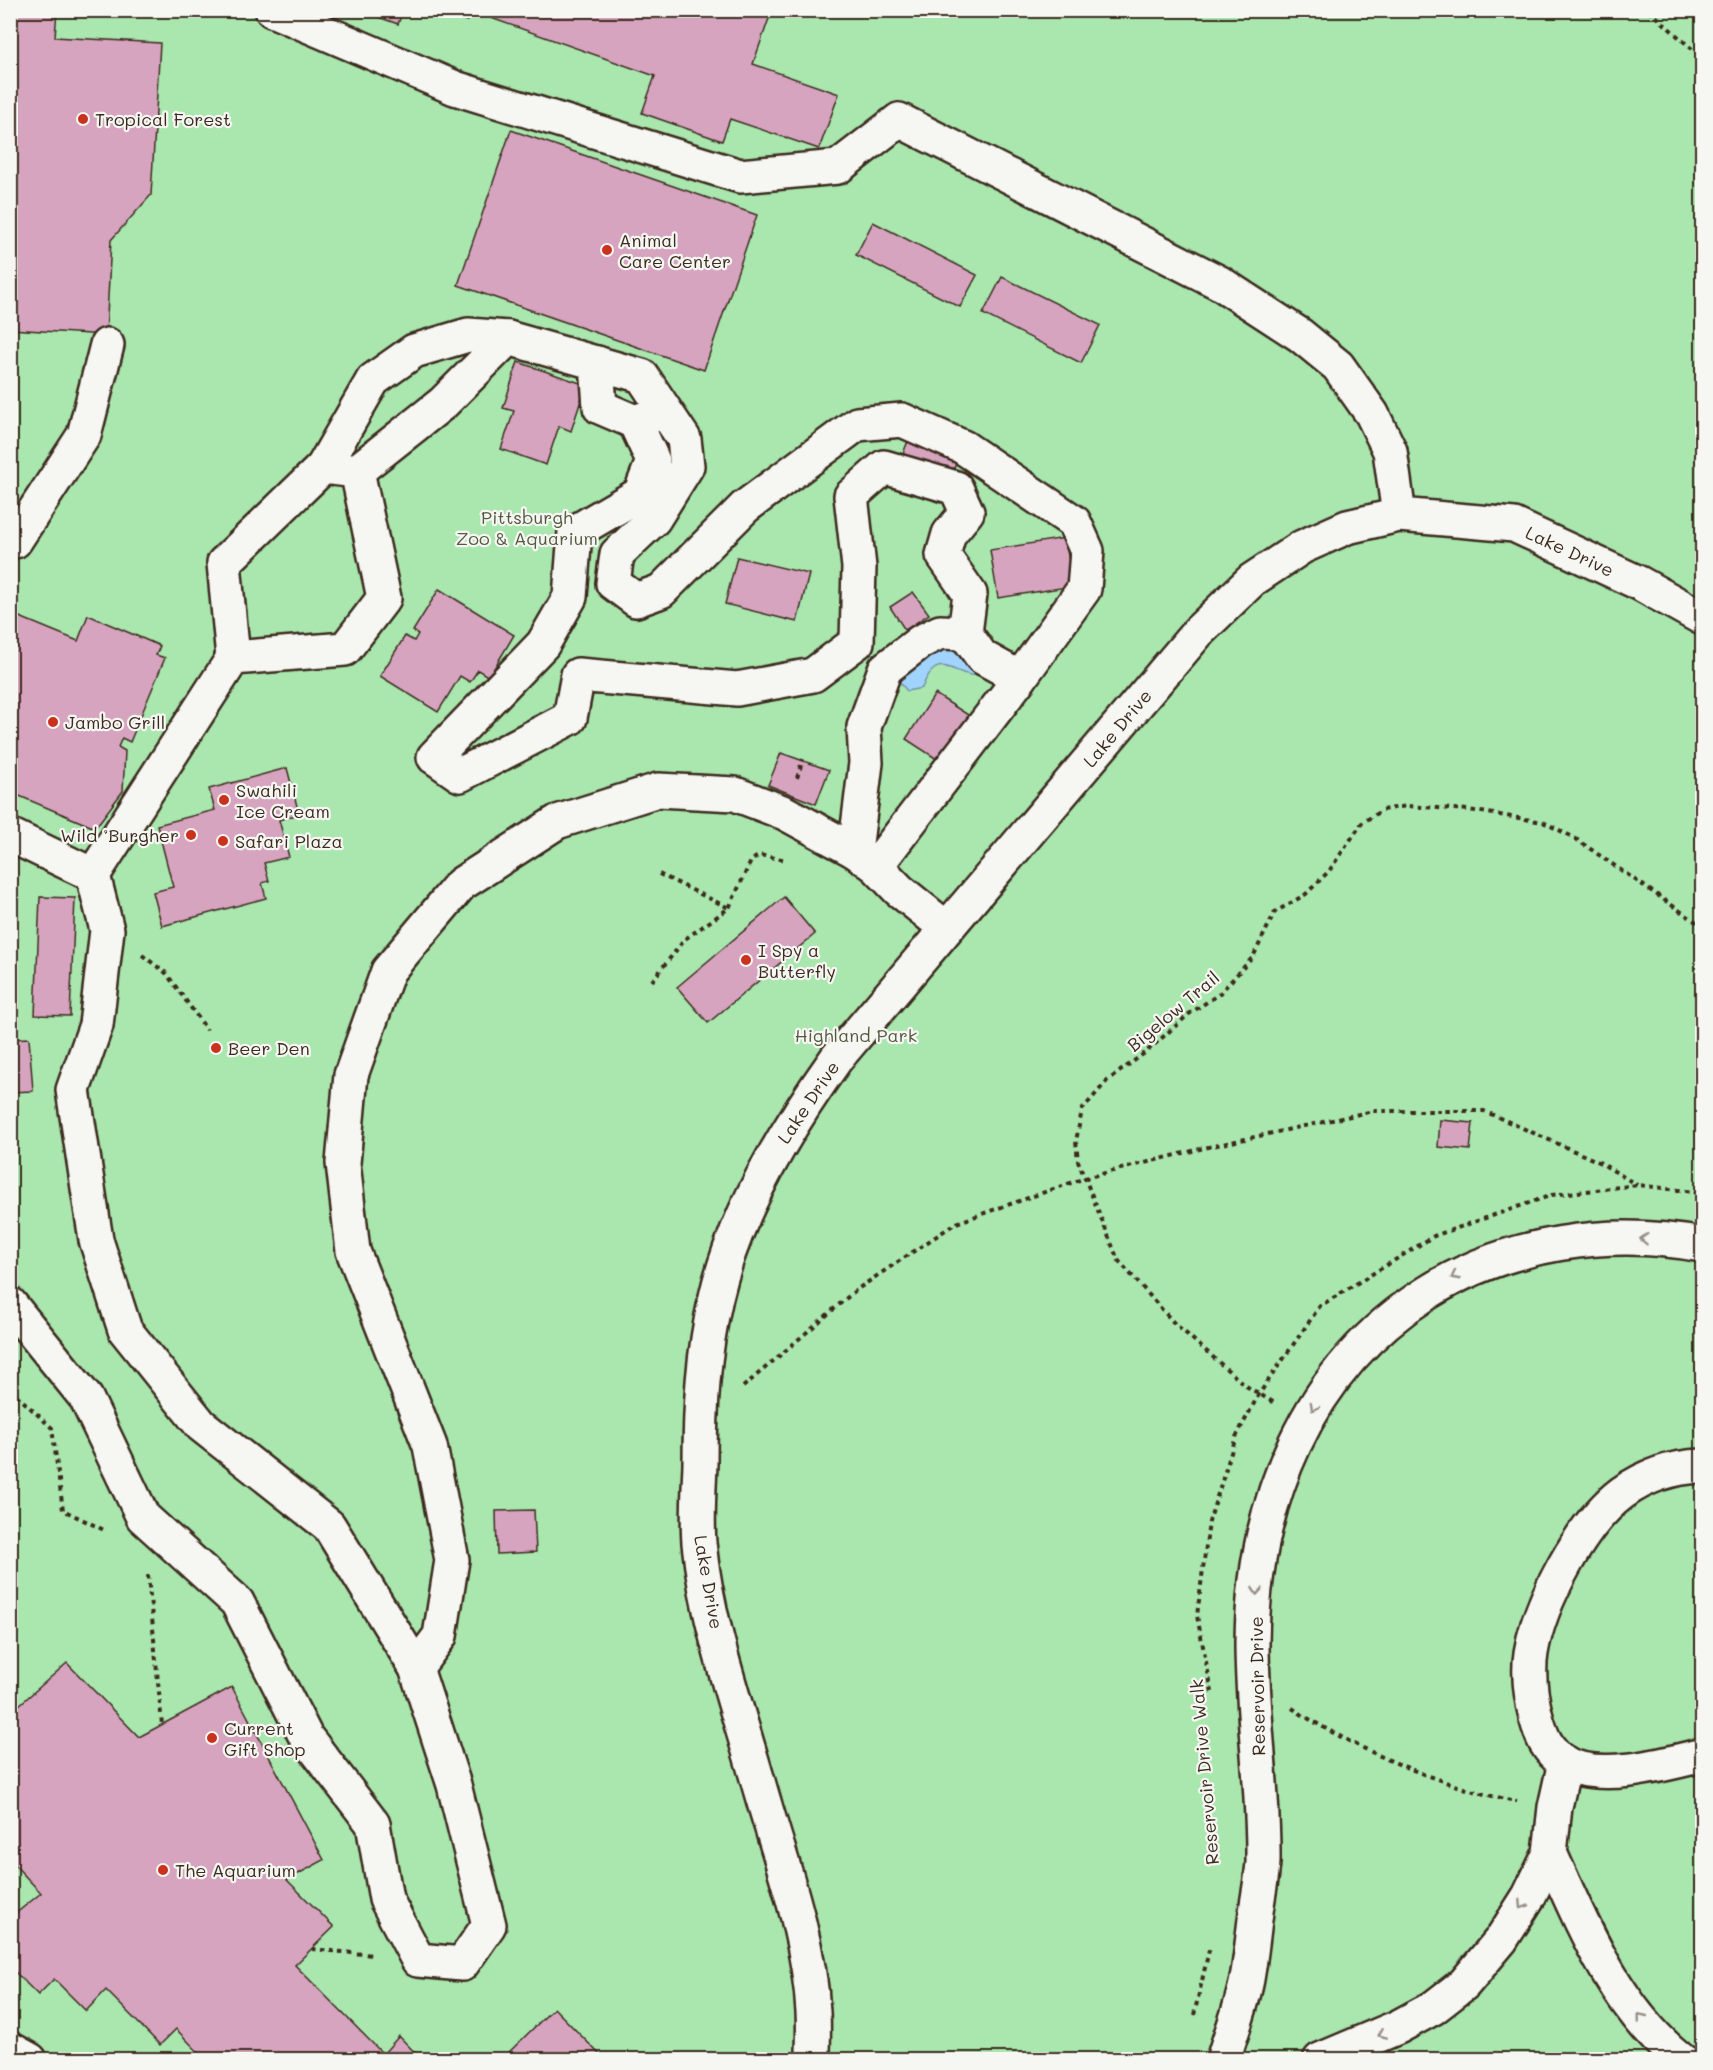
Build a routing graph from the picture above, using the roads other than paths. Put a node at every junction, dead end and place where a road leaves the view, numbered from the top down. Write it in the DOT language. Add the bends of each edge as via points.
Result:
graph roads {
  1 [pos="272,10"];
  2 [pos="508,338"];
  3 [pos="107,345"];
  4 [pos="597,363"];
  5 [pos="649,417"];
  6 [pos="323,467"];
  7 [pos="357,471"];
  8 [pos="1399,515"];
  9 [pos="10,542"];
  10 [pos="1702,618"];
  11 [pos="965,633"];
  12 [pos="233,658"];
  13 [pos="1020,678"];
  14 [pos="10,835"];
  15 [pos="866,858"];
  16 [pos="93,875"];
  17 [pos="946,928"];
  18 [pos="1702,1245"];
  19 [pos="10,1304"];
  20 [pos="1702,1466"];
  21 [pos="416,1668"];
  22 [pos="1702,1755"];
  23 [pos="1565,1762"];
  24 [pos="1550,1853"];
  25 [pos="10,2049"];
  26 [pos="30,2060"];
  27 [pos="813,2060"];
  28 [pos="1223,2060"];
  29 [pos="1320,2060"];
  30 [pos="1681,2060"];
  1 -- 8 [label="street" via="455,88 740,176 837,167 899,120 1220,283 1300,334 1338,366 1372,414 1390,451"];
  2 -- 4 [label="street"];
  2 -- 6 [label="street" via="468,335 414,351 373,380"];
  2 -- 7 [label="street" via="443,402"];
  3 -- 9 [label="street" via="84,435 15,541"];
  4 -- 5 [label="street" via="642,376"];
  4 -- 5 [label="street" via="600,407"];
  5 -- 11 [label="street" via="653,461 640,494 575,532 570,597 543,644 434,757 460,775 570,718 578,675 737,689 813,675 857,642 860,567 851,496 884,467 956,488 967,512 949,534 943,555 970,594"];
  5 -- 13 [label="street" via="684,439 687,466 654,519 617,554 613,583 636,600 661,591 745,507 857,424 902,420 963,447 1074,522 1087,551 1084,589"];
  6 -- 7 [label="street"];
  6 -- 12 [label="street" via="224,563"];
  7 -- 12 [label="street" via="384,597 345,648"];
  8 -- 10 [label="street, Lake Drive" via="1514,525 1639,583"];
  8 -- 17 [label="street, Lake Drive" via="1338,531 1302,547 1252,580 1198,632"];
  11 -- 13 [label="street" via="982,657"];
  11 -- 15 [label="street" via="940,632 885,669 864,727"];
  12 -- 16 [label="street"];
  13 -- 15 [label="street"];
  14 -- 16 [label="street"];
  15 -- 17 [label="street" via="899,891"];
  15 -- 21 [label="street" via="785,813 735,794 658,790 557,822 461,884 388,971 351,1075 343,1163 353,1251 430,1446 452,1560 440,1636"];
  16 -- 21 [label="street" via="107,930 96,1025 73,1090 96,1240 125,1330 201,1425 329,1526"];
  17 -- 27 [label="street, Lake Drive" via="836,1059 801,1107 771,1161 735,1237 716,1294 701,1393 699,1542 708,1596 804,1950 813,2011"];
  18 -- 28 [label="street, Reservoir Drive, one-way" via="1627,1238 1572,1242 1511,1254 1458,1274 1408,1305 1358,1348 1324,1389 1274,1492 1260,1550 1252,1642 1263,1864 1247,1981"];
  19 -- 21 [label="street" via="86,1398 143,1517 237,1602 306,1737 373,1824 386,1899 418,1960 462,1964 489,1925 454,1785"];
  20 -- 23 [label="street" via="1675,1467 1621,1493 1587,1527 1564,1567 1531,1653 1531,1700 1542,1738"];
  22 -- 23 [label="street" via="1629,1770 1593,1771"];
  23 -- 24 [label="street"];
  24 -- 29 [label="street, one-way" via="1501,1940 1464,1984 1433,2008 1398,2027"];
  30 -- 24 [label="street, one-way" via="1642,2020 1619,1989 1583,1926"];
  25 -- 26 [label="street"];
}
